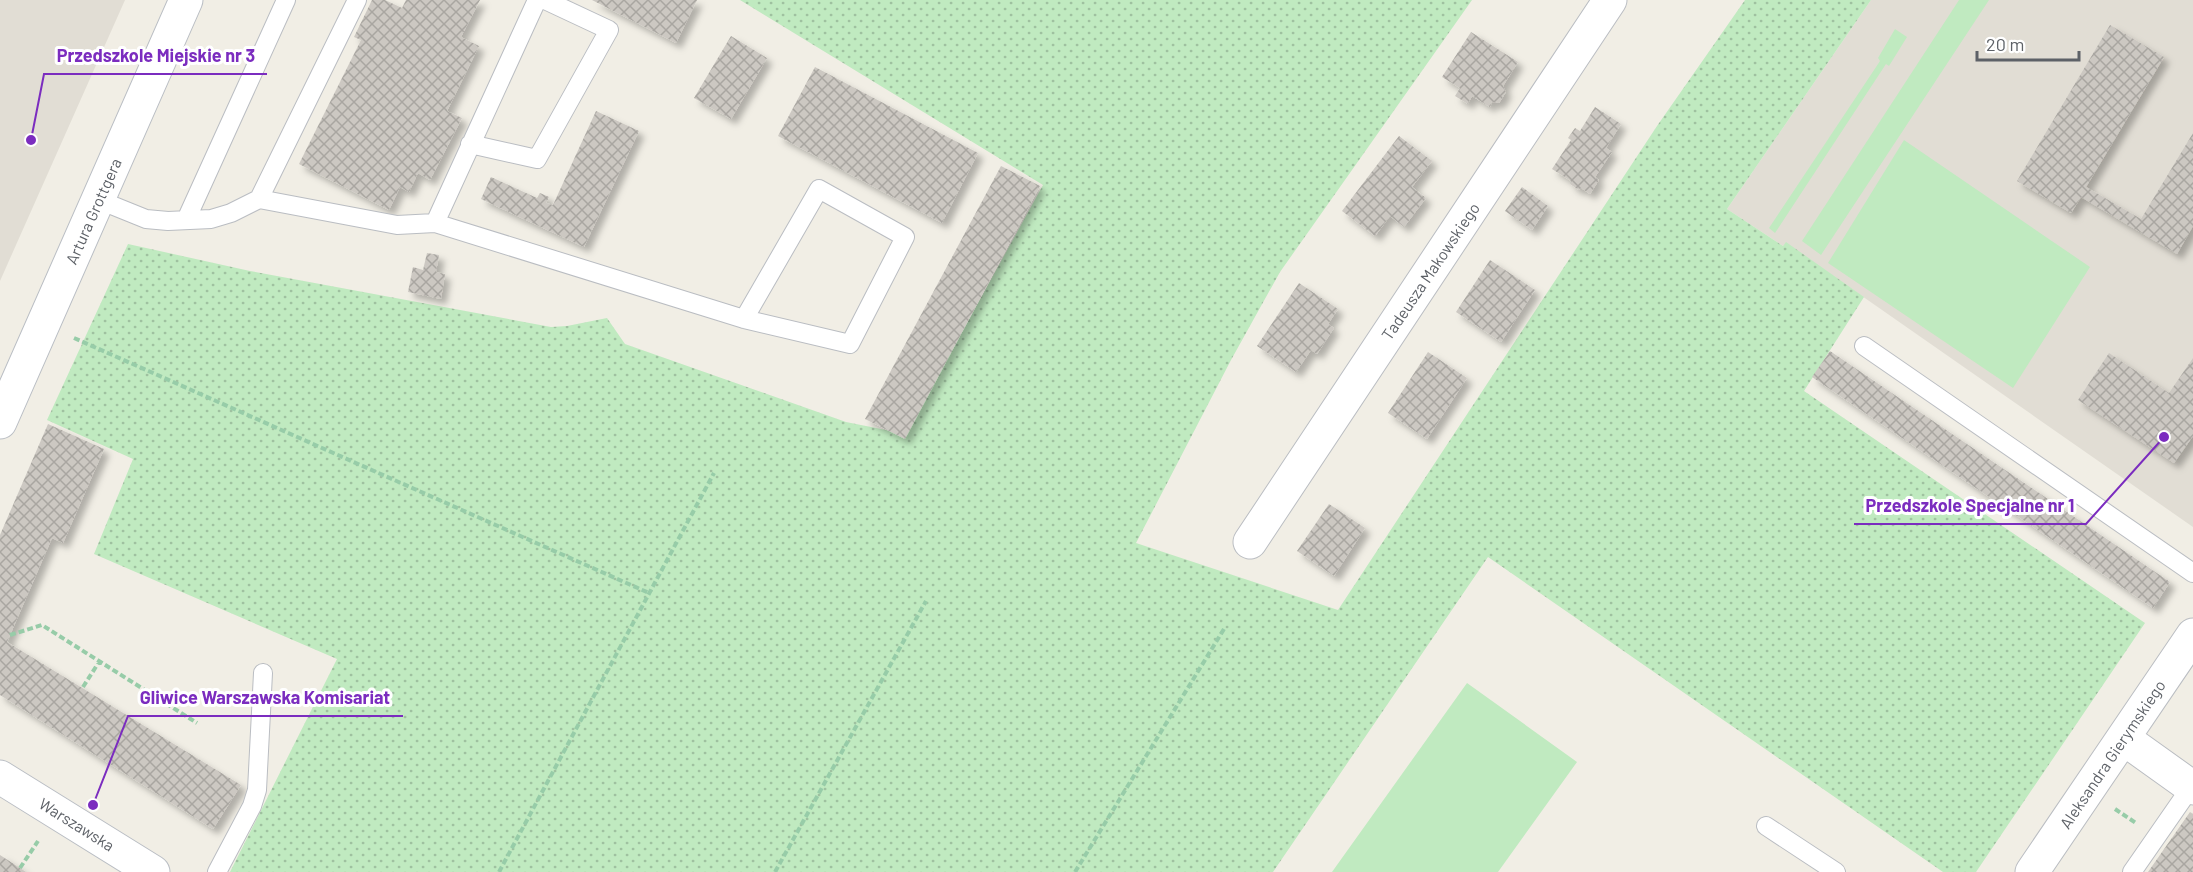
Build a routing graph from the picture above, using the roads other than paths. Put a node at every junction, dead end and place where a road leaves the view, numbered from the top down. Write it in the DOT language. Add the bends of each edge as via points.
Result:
graph roads {
  1 [pos="186,0"];
  2 [pos="286,0"];
  3 [pos="357,0"];
  4 [pos="537,0"];
  5 [pos="545,0"];
  6 [pos="1610,0"];
  7 [pos="470,144"];
  8 [pos="99,200"];
  9 [pos="259,200"];
  10 [pos="186,220"];
  11 [pos="435,223"];
  12 [pos="744,319"];
  13 [pos="1864,346"];
  14 [pos="0,422"];
  15 [pos="1250,542"];
  16 [pos="2193,573"];
  17 [pos="2193,635"];
  18 [pos="263,673"];
  19 [pos="2123,738"];
  20 [pos="0,777"];
  21 [pos="2192,788"];
  22 [pos="1766,826"];
  23 [pos="153,872"];
  24 [pos="217,872"];
  25 [pos="1836,872"];
  26 [pos="2032,872"];
  27 [pos="2132,872"];
  1 -- 8 [label="street, Artura Grottgera"];
  2 -- 10 [label="lane"];
  3 -- 9 [label="lane"];
  4 -- 7 [label="lane"];
  5 -- 7 [label="lane" via="609,30 537,159"];
  6 -- 15 [label="street, Tadeusza Makowskiego"];
  7 -- 11 [label="lane"];
  8 -- 10 [label="lane" via="146,219"];
  8 -- 14 [label="street, Artura Grottgera"];
  9 -- 10 [label="lane" via="221,216"];
  9 -- 11 [label="lane" via="398,225"];
  11 -- 12 [label="lane"];
  12 -- 12 [label="lane" via="850,344 905,237 819,189"];
  13 -- 16 [label="lane"];
  17 -- 19 [label="street, Aleksandra Gierymskiego"];
  18 -- 24 [label="lane" via="257,790"];
  19 -- 21 [label="street"];
  19 -- 26 [label="street, Aleksandra Gierymskiego"];
  20 -- 23 [label="street, Warszawska"];
  21 -- 27 [label="lane"];
  22 -- 25 [label="lane"];
}
